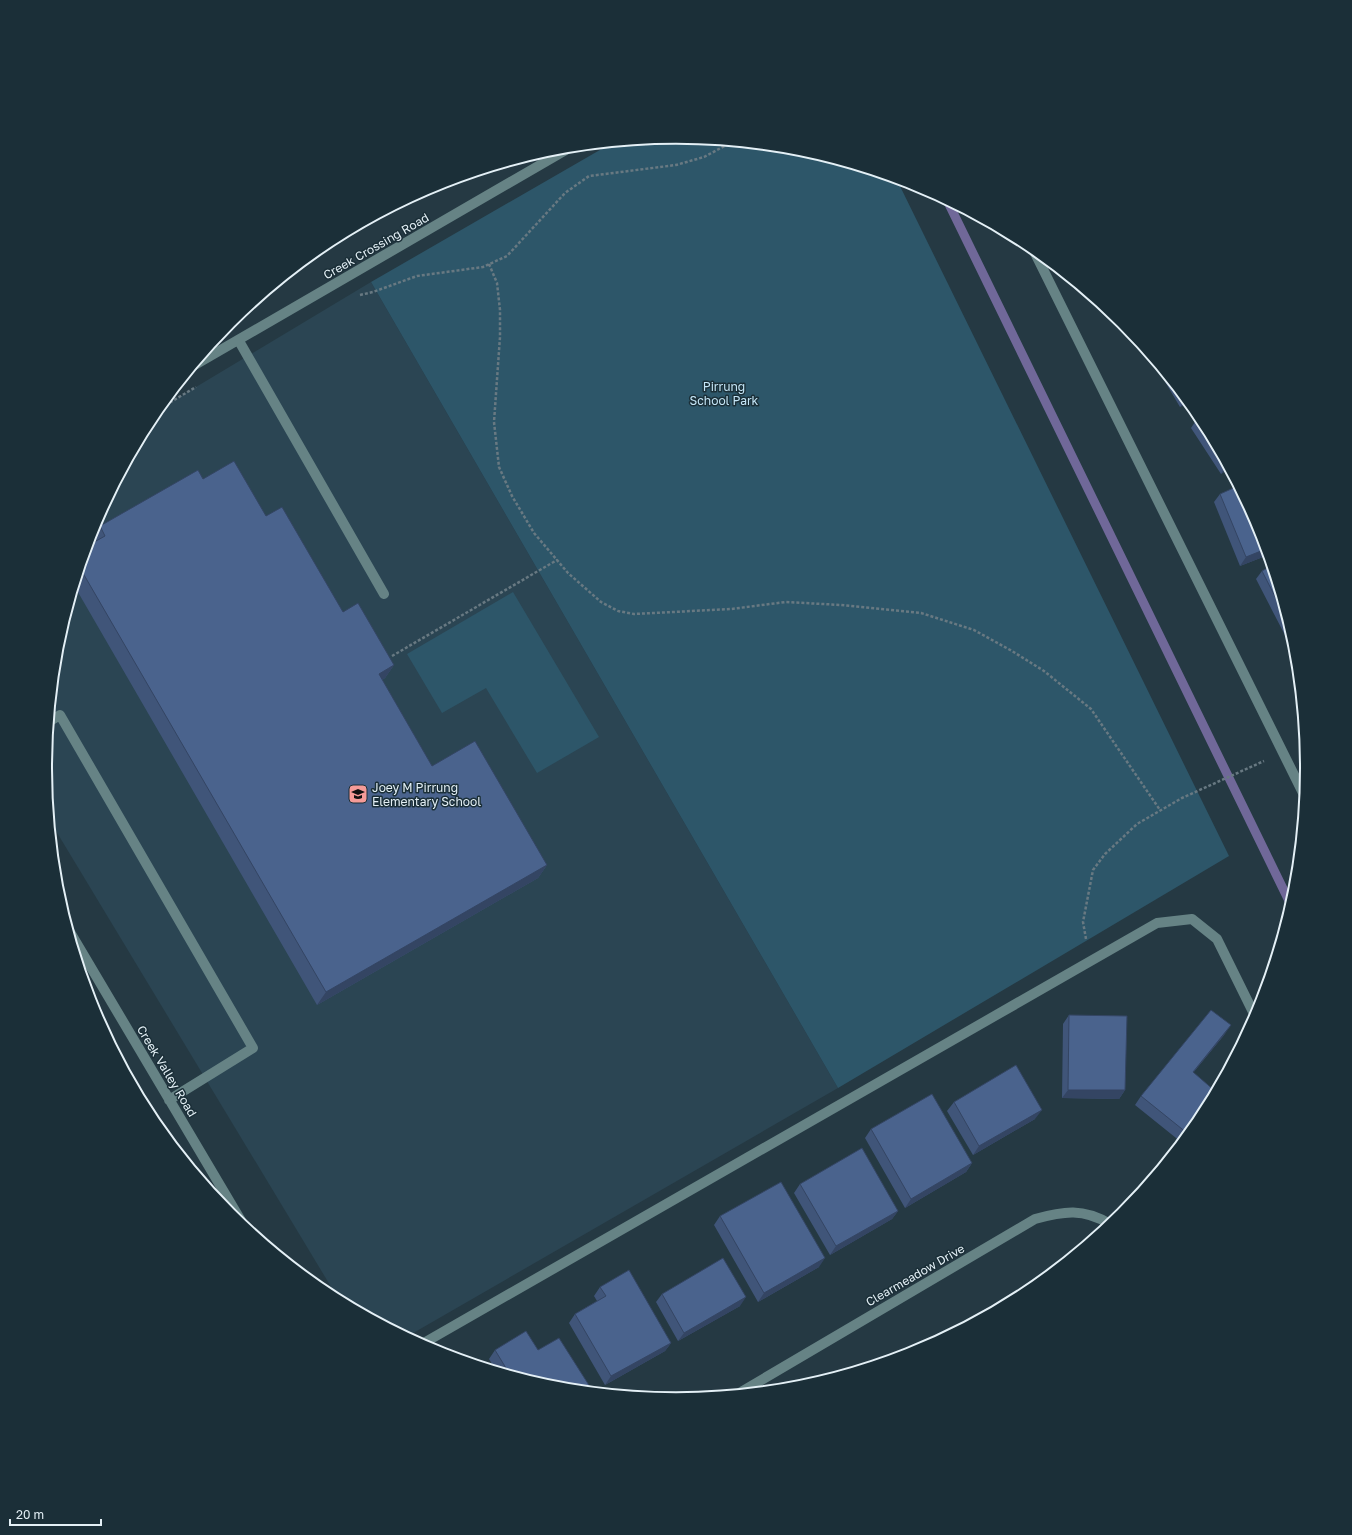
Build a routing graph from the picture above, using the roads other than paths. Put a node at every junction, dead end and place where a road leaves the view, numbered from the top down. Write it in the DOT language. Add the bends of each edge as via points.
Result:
graph roads {
  1 [pos="558,154"];
  2 [pos="1038,260"];
  3 [pos="239,341"];
  4 [pos="204,360"];
  5 [pos="384,594"];
  6 [pos="54,719"];
  7 [pos="1300,786"];
  8 [pos="78,946"];
  9 [pos="1252,1009"];
  10 [pos="169,1100"];
  11 [pos="232,1206"];
  12 [pos="1105,1220"];
  13 [pos="429,1340"];
  14 [pos="750,1387"];
  1 -- 3 [label="street, Creek Crossing Road"];
  2 -- 7 [label="street"];
  3 -- 4 [label="street, Creek Crossing Road"];
  3 -- 5 [label="street"];
  6 -- 10 [label="street" via="60,715 253,1048"];
  8 -- 10 [label="street, Creek Valley Road"];
  9 -- 13 [label="street" via="1218,939 1192,919 1157,923"];
  10 -- 11 [label="street, Creek Valley Road"];
  12 -- 14 [label="street, Clearmeadow Drive" via="1078,1212 1058,1212 1035,1219"];
}
